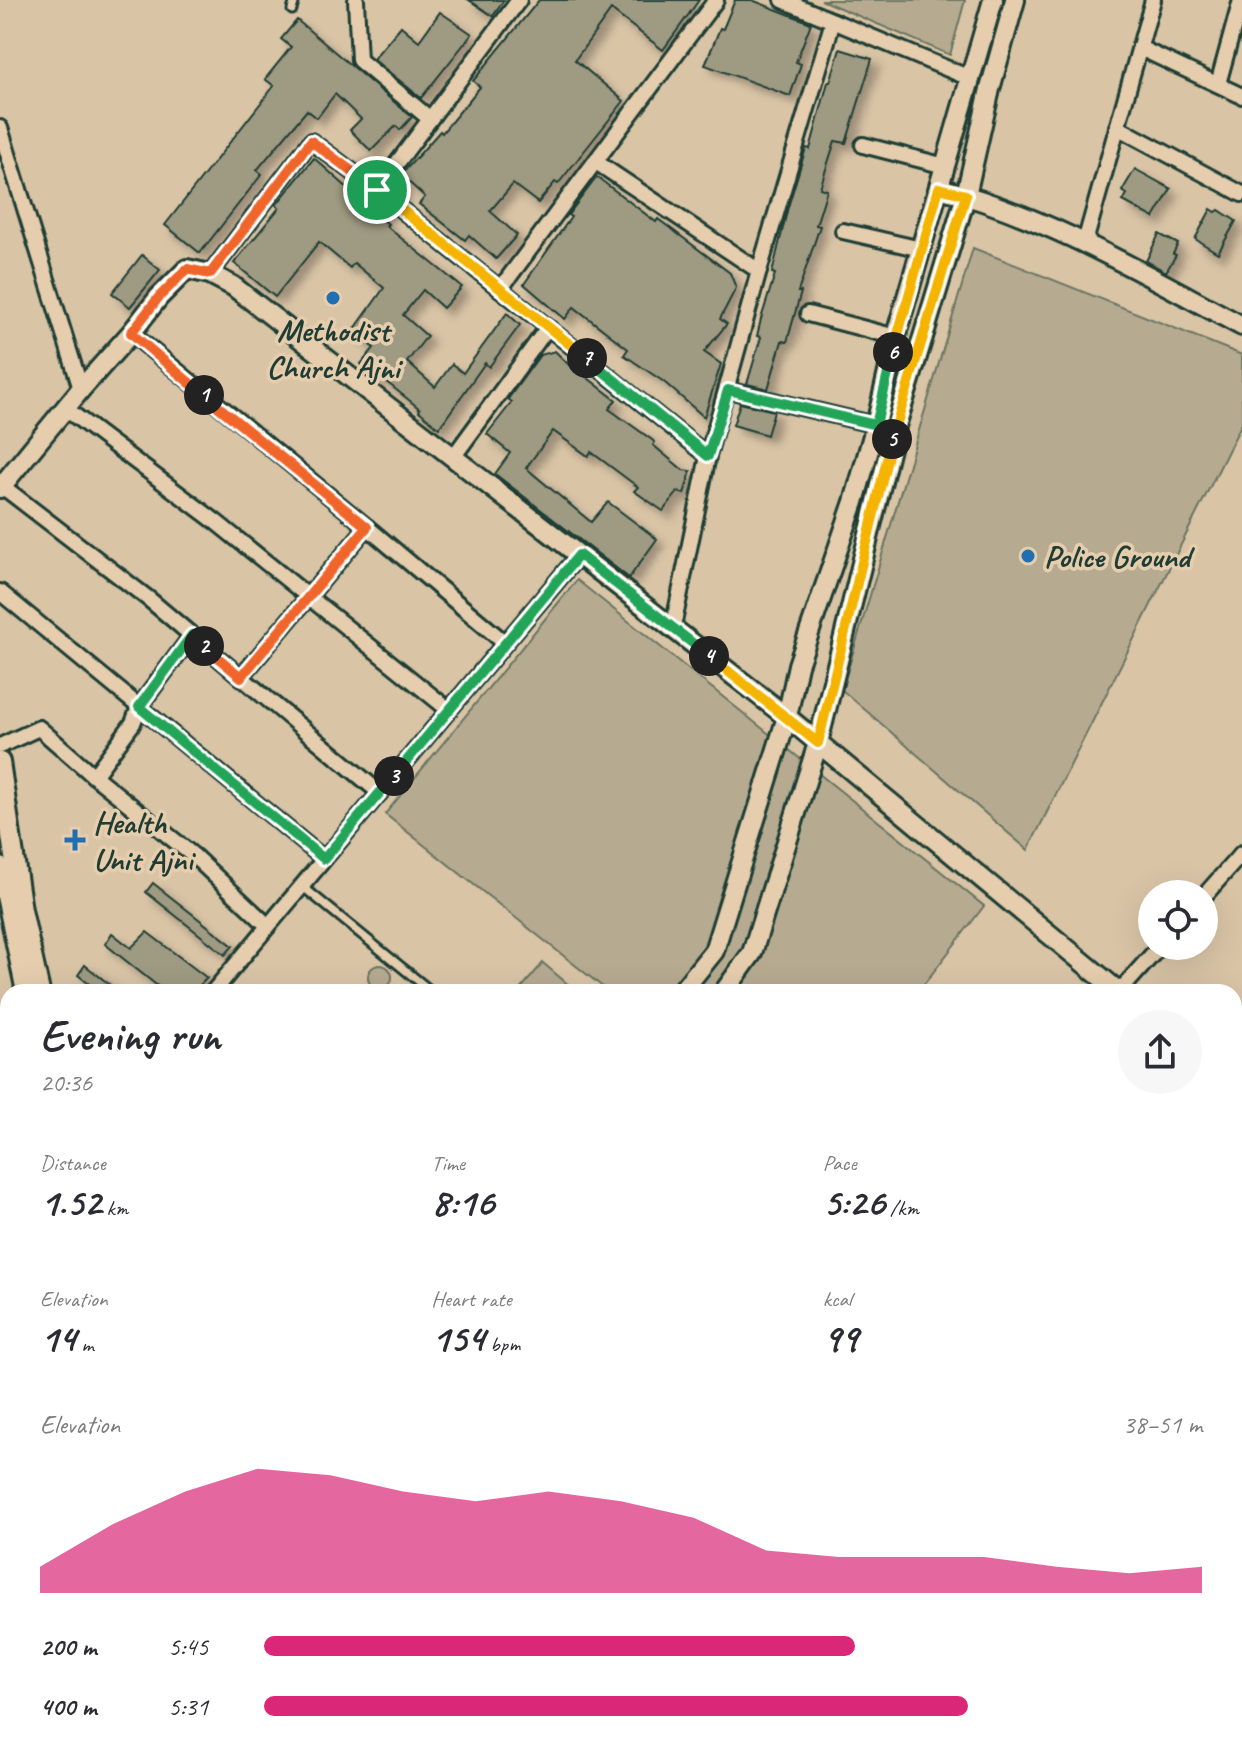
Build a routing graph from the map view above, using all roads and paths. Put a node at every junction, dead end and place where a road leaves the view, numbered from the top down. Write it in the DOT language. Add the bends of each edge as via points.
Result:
graph roads {
  1 [pos="295,0"];
  2 [pos="356,0"];
  3 [pos="519,0"];
  4 [pos="716,0"];
  5 [pos="783,0"];
  6 [pos="993,0"];
  7 [pos="1015,0"];
  8 [pos="1153,0"];
  9 [pos="1241,0"];
  10 [pos="292,10"];
  11 [pos="833,21"];
  12 [pos="1140,48"];
  13 [pos="972,79"];
  14 [pos="1218,84"];
  15 [pos="1242,96"];
  16 [pos="430,119"];
  17 [pos="1117,127"];
  18 [pos="0,128"];
  19 [pos="863,145"];
  20 [pos="596,162"];
  21 [pos="945,166"];
  22 [pos="939,188"];
  23 [pos="377,190"];
  24 [pos="1242,194"];
  25 [pos="966,195"];
  26 [pos="843,231"];
  27 [pos="1085,242"];
  28 [pos="921,249"];
  29 [pos="759,271"];
  30 [pos="210,274"];
  31 [pos="500,289"];
  32 [pos="808,314"];
  33 [pos="1242,326"];
  34 [pos="548,327"];
  35 [pos="131,333"];
  36 [pos="896,337"];
  37 [pos="81,389"];
  38 [pos="728,390"];
  39 [pos="66,409"];
  40 [pos="876,425"];
  41 [pos="454,456"];
  42 [pos="708,456"];
  43 [pos="1,487"];
  44 [pos="367,527"];
  45 [pos="579,555"];
  46 [pos="0,592"];
  47 [pos="307,598"];
  48 [pos="673,627"];
  49 [pos="192,635"];
  50 [pos="505,643"];
  51 [pos="241,677"];
  52 [pos="139,707"];
  53 [pos="449,710"];
  54 [pos="787,717"];
  55 [pos="818,743"];
  56 [pos="0,746"];
  57 [pos="0,762"];
  58 [pos="94,776"];
  59 [pos="380,793"];
  60 [pos="1242,853"];
  61 [pos="324,859"];
  62 [pos="0,867"];
  63 [pos="1218,880"];
  64 [pos="302,886"];
  65 [pos="268,926"];
  66 [pos="1148,960"];
  67 [pos="24,984"];
  68 [pos="38,984"];
  69 [pos="220,984"];
  70 [pos="422,984"];
  71 [pos="687,984"];
  72 [pos="730,984"];
  73 [pos="1109,984"];
  74 [pos="1126,984"];
  1 -- 10 [label="lane"];
  2 -- 16 [label="street" via="359,60"];
  3 -- 16 [label="street"];
  4 -- 20 [label="street"];
  5 -- 11 [label="street"];
  6 -- 13 [label="main road"];
  7 -- 25 [label="main road"];
  8 -- 12 [label="street"];
  9 -- 14 [label="street"];
  11 -- 13 [label="street"];
  11 -- 29 [label="street"];
  12 -- 14 [label="street"];
  12 -- 17 [label="street"];
  13 -- 21 [label="main road"];
  14 -- 15 [label="street"];
  16 -- 23 [label="street"];
  17 -- 24 [label="street"];
  17 -- 27 [label="street"];
  18 -- 37 [label="street"];
  19 -- 21 [label="street"];
  20 -- 29 [label="street"];
  20 -- 31 [label="street"];
  21 -- 22 [label="main road"];
  22 -- 25 [label="main road"];
  22 -- 28 [label="main road"];
  23 -- 30 [label="street" via="311,141"];
  23 -- 31 [label="street"];
  25 -- 27 [label="main road"];
  25 -- 55 [label="main road" via="893,436"];
  26 -- 28 [label="street"];
  27 -- 33 [label="main road"];
  28 -- 36 [label="main road"];
  29 -- 38 [label="street"];
  30 -- 35 [label="main road" via="187,269"];
  30 -- 41 [label="main road" via="233,286"];
  31 -- 34 [label="street"];
  32 -- 36 [label="street"];
  34 -- 41 [label="street"];
  34 -- 42 [label="street"];
  35 -- 37 [label="main road"];
  35 -- 44 [label="street"];
  36 -- 40 [label="main road"];
  37 -- 39 [label="main road"];
  38 -- 40 [label="street"];
  38 -- 42 [label="street"];
  39 -- 43 [label="main road"];
  39 -- 47 [label="street"];
  40 -- 54 [label="main road" via="798,665"];
  41 -- 45 [label="main road"];
  42 -- 48 [label="street"];
  43 -- 49 [label="street"];
  44 -- 47 [label="street"];
  44 -- 50 [label="street"];
  45 -- 48 [label="main road"];
  45 -- 50 [label="street"];
  46 -- 52 [label="street"];
  47 -- 51 [label="street"];
  47 -- 53 [label="street"];
  48 -- 54 [label="main road"];
  49 -- 51 [label="street"];
  49 -- 52 [label="street"];
  50 -- 53 [label="street"];
  51 -- 59 [label="street"];
  52 -- 58 [label="street"];
  52 -- 61 [label="street"];
  53 -- 59 [label="street"];
  54 -- 55 [label="main road"];
  54 -- 71 [label="main road" via="714,951"];
  55 -- 72 [label="main road" via="752,953"];
  55 -- 73 [label="main road"];
  56 -- 58 [label="street" via="39,728"];
  57 -- 68 [label="main road"];
  58 -- 65 [label="street" via="195,857"];
  59 -- 61 [label="street"];
  60 -- 63 [label="street"];
  61 -- 64 [label="street"];
  62 -- 67 [label="main road"];
  64 -- 65 [label="street"];
  64 -- 70 [label="lane"];
  65 -- 69 [label="street"];
  66 -- 74 [label="street"];
}
